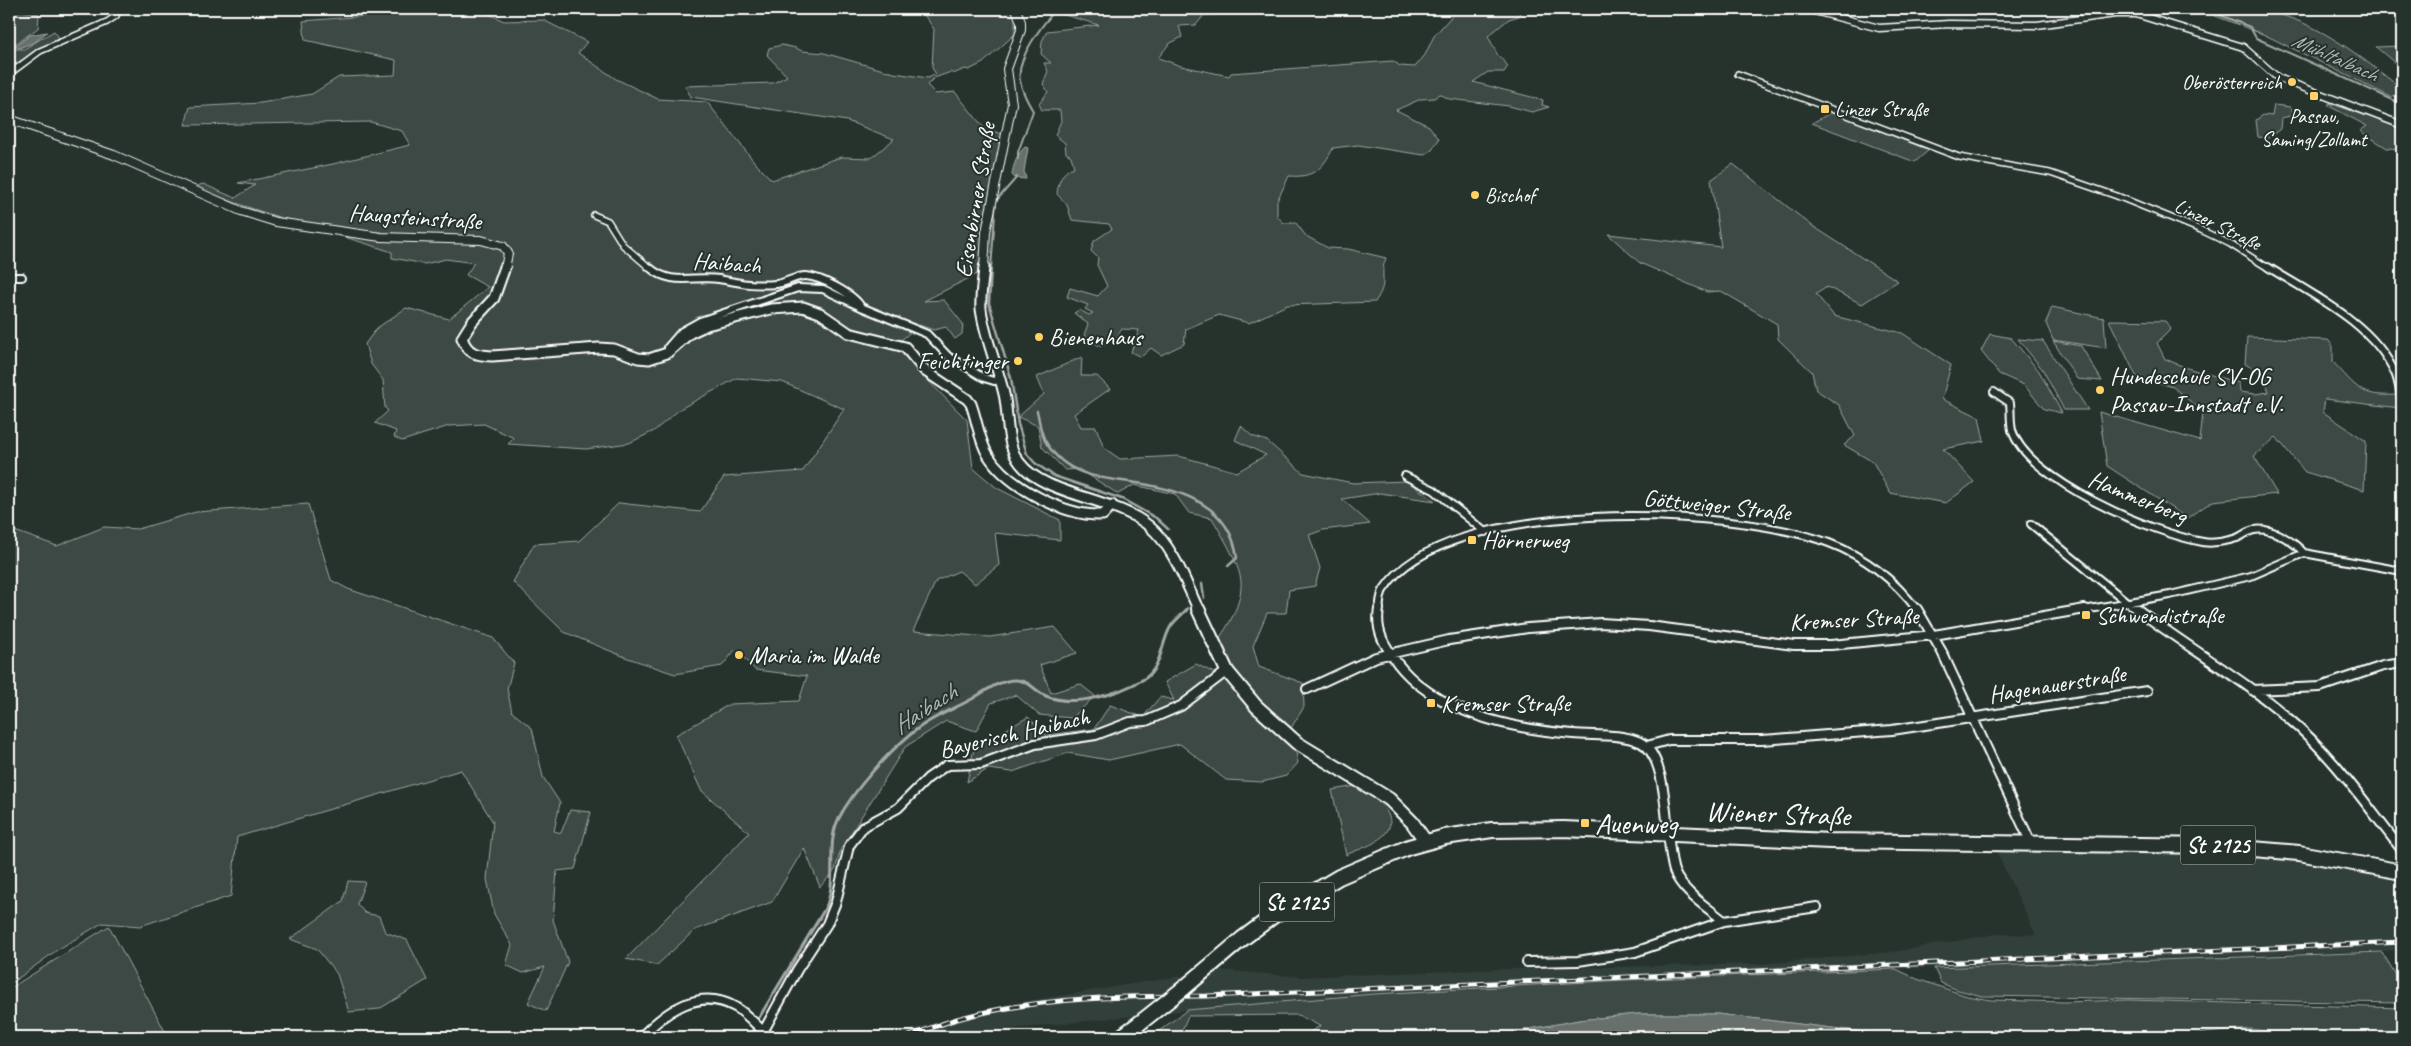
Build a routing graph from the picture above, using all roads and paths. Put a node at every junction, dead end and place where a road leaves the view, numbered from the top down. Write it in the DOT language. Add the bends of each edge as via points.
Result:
graph roads {
  1 [pos="119,9"];
  2 [pos="1016,9"];
  3 [pos="1807,9"];
  4 [pos="9,74"];
  5 [pos="1738,74"];
  6 [pos="9,119"];
  7 [pos="2402,125"];
  8 [pos="594,215"];
  9 [pos="9,277"];
  10 [pos="22,277"];
  11 [pos="861,306"];
  12 [pos="673,348"];
  13 [pos="1000,380"];
  14 [pos="1994,392"];
  15 [pos="2402,403"];
  16 [pos="1404,476"];
  17 [pos="1112,505"];
  18 [pos="2031,524"];
  19 [pos="1485,532"];
  20 [pos="2304,553"];
  21 [pos="2402,571"];
  22 [pos="2127,602"];
  23 [pos="1934,635"];
  24 [pos="1391,654"];
  25 [pos="2402,663"];
  26 [pos="1227,671"];
  27 [pos="1308,690"];
  28 [pos="2147,690"];
  29 [pos="2251,690"];
  30 [pos="1973,718"];
  31 [pos="1647,746"];
  32 [pos="1669,836"];
  33 [pos="1426,842"];
  34 [pos="2031,843"];
  35 [pos="2402,850"];
  36 [pos="2402,872"];
  37 [pos="1817,907"];
  38 [pos="1724,921"];
  39 [pos="1527,962"];
  40 [pos="764,1032"];
  41 [pos="641,1037"];
  42 [pos="1121,1037"];
  1 -- 4 [label="street" via="116,16 107,22 40,51"];
  2 -- 13 [label="main road, Eisenbirner Straße" via="1021,30 1007,69 1012,104 986,232 981,306 985,336"];
  3 -- 7 [label="street" via="1879,28 1949,24 2037,25 2136,14 2243,47 2254,54 2260,65 2271,74 2310,92"];
  5 -- 15 [label="street, Linzer Straße" via="1959,157 2050,173 2117,196 2230,244 2355,324 2389,361 2396,374"];
  6 -- 12 [label="main road, Haugsteinstraße" via="114,155 241,211 276,222 381,237 471,239 503,246 508,253 500,288 467,327 462,338 466,350 476,355 608,348 649,359"];
  8 -- 11 [label="street, Haibach" via="608,221 623,245 654,273 665,278 718,279 754,286 811,277 847,292"];
  9 -- 10 [label="street"];
  11 -- 12 [label="street" via="823,289 798,288 687,327 668,347"];
  11 -- 13 [label="street, Haibach" via="885,319 927,334 954,360 984,378"];
  12 -- 17 [label="main road, Haugsteinstraße" via="690,333 716,323 771,309 811,309 849,333 904,347 925,371 967,399 994,462 1039,498 1054,506 1092,516 1104,515"];
  13 -- 17 [label="main road, Eisenbirner Straße" via="1009,440 1020,464 1049,484"];
  14 -- 20 [label="street, Hammerberg" via="2010,403 2012,430 2031,459 2073,490 2115,512 2160,531 2205,543 2237,538 2254,530 2268,532 2293,542"];
  16 -- 19 [label="street" via="1434,490"];
  17 -- 26 [label="main road, Eisenbirner Straße" via="1138,518 1158,534 1185,579"];
  18 -- 22 [label="street"];
  19 -- 23 [label="street, Göttweiger Straße" via="1562,520 1646,516 1722,521 1796,533 1847,551 1876,568 1910,600"];
  19 -- 24 [label="street, Göttweiger Straße" via="1423,551 1389,577 1378,600 1376,622"];
  20 -- 21 [label="street, Hammerberg"];
  20 -- 22 [label="street" via="2251,576"];
  22 -- 23 [label="street"];
  22 -- 29 [label="street"];
  23 -- 24 [label="street, Kremser Straße" via="1804,646 1650,626 1582,624 1503,631"];
  23 -- 30 [label="street, Göttweiger Straße"];
  24 -- 27 [label="street, Kremser Straße" via="1376,657"];
  24 -- 31 [label="street, Göttweiger Straße" via="1419,685 1450,704 1483,717 1545,731 1634,739"];
  25 -- 29 [label="street" via="2390,663 2329,685 2291,690"];
  26 -- 33 [label="main road, Eisenbirner Straße" via="1280,729 1315,755 1390,799"];
  26 -- 40 [label="street, Bayerisch Haibach" via="1180,706 1153,718 1130,722 1096,735 1035,744 981,764 947,765 928,778 898,808 863,827 849,846 836,902 827,924 797,970"];
  28 -- 30 [label="street, Hagenauerstraße"];
  29 -- 35 [label="street" via="2300,728"];
  30 -- 31 [label="street" via="1892,730 1762,740 1669,740"];
  30 -- 34 [label="street, Göttweiger Straße"];
  31 -- 32 [label="street" via="1656,764"];
  32 -- 33 [label="main road, Wiener Straße / St 2125" via="1540,827 1493,829"];
  32 -- 34 [label="main road, Wiener Straße / St 2125"];
  32 -- 38 [label="street" via="1674,870 1682,886"];
  33 -- 42 [label="main road, Wiener Straße / St 2125, bridge" via="1368,864 1272,916"];
  34 -- 36 [label="main road, Wiener Straße / St 2125" via="2198,844 2266,849"];
  37 -- 38 [label="street"];
  38 -- 39 [label="street" via="1635,952 1578,961"];
  40 -- 41 [label="street, Bayerisch Haibach" via="735,1007 708,1000 691,1001 673,1008"];
}
